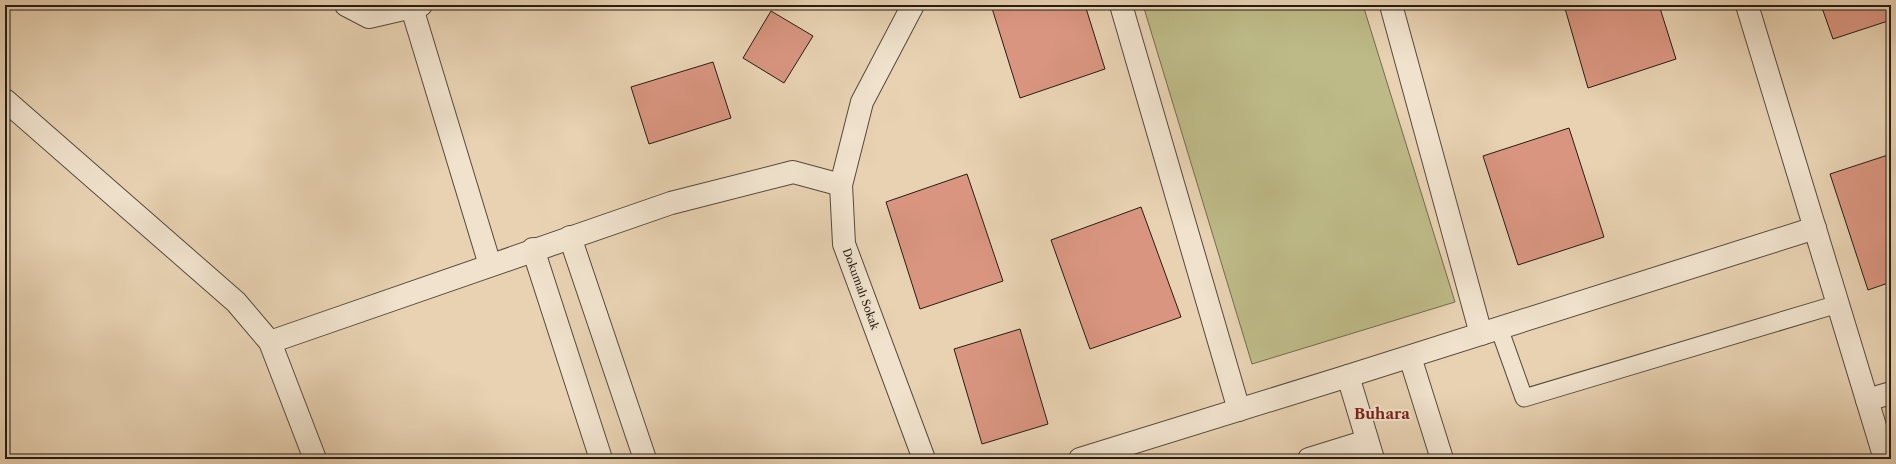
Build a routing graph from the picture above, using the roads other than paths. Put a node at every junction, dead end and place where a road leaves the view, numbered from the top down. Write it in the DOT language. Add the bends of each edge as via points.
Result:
graph roads {
  1 [pos="346,5"];
  2 [pos="913,5"];
  3 [pos="1121,5"];
  4 [pos="1391,5"];
  5 [pos="1747,5"];
  6 [pos="417,6"];
  7 [pos="5,100"];
  8 [pos="841,185"];
  9 [pos="1815,228"];
  10 [pos="570,237"];
  11 [pos="533,249"];
  12 [pos="490,265"];
  13 [pos="1838,304"];
  14 [pos="1490,331"];
  15 [pos="270,342"];
  16 [pos="1410,357"];
  17 [pos="1348,376"];
  18 [pos="1891,393"];
  19 [pos="1867,400"];
  20 [pos="1239,410"];
  21 [pos="1370,450"];
  22 [pos="315,459"];
  23 [pos="601,459"];
  24 [pos="645,459"];
  25 [pos="924,459"];
  26 [pos="1080,459"];
  27 [pos="1309,459"];
  28 [pos="1442,459"];
  29 [pos="1885,459"];
  1 -- 6 [label="street" via="369,17"];
  2 -- 8 [label="street, Dokumalı Sokak" via="862,102"];
  3 -- 20 [label="street"];
  4 -- 14 [label="street"];
  5 -- 9 [label="street"];
  6 -- 12 [label="street"];
  7 -- 15 [label="street" via="236,302"];
  8 -- 10 [label="street" via="793,172 671,203"];
  8 -- 25 [label="street, Dokumalı Sokak" via="844,244"];
  9 -- 13 [label="street"];
  9 -- 14 [label="street"];
  10 -- 11 [label="street"];
  10 -- 24 [label="street"];
  11 -- 12 [label="street"];
  11 -- 23 [label="street"];
  12 -- 15 [label="street"];
  13 -- 14 [label="lane" via="1524,398"];
  13 -- 19 [label="street"];
  14 -- 16 [label="street"];
  15 -- 22 [label="street"];
  16 -- 17 [label="street"];
  16 -- 28 [label="street"];
  17 -- 20 [label="street"];
  17 -- 21 [label="street"];
  18 -- 19 [label="street"];
  19 -- 29 [label="street"];
  20 -- 26 [label="street"];
  21 -- 27 [label="street"];
}
